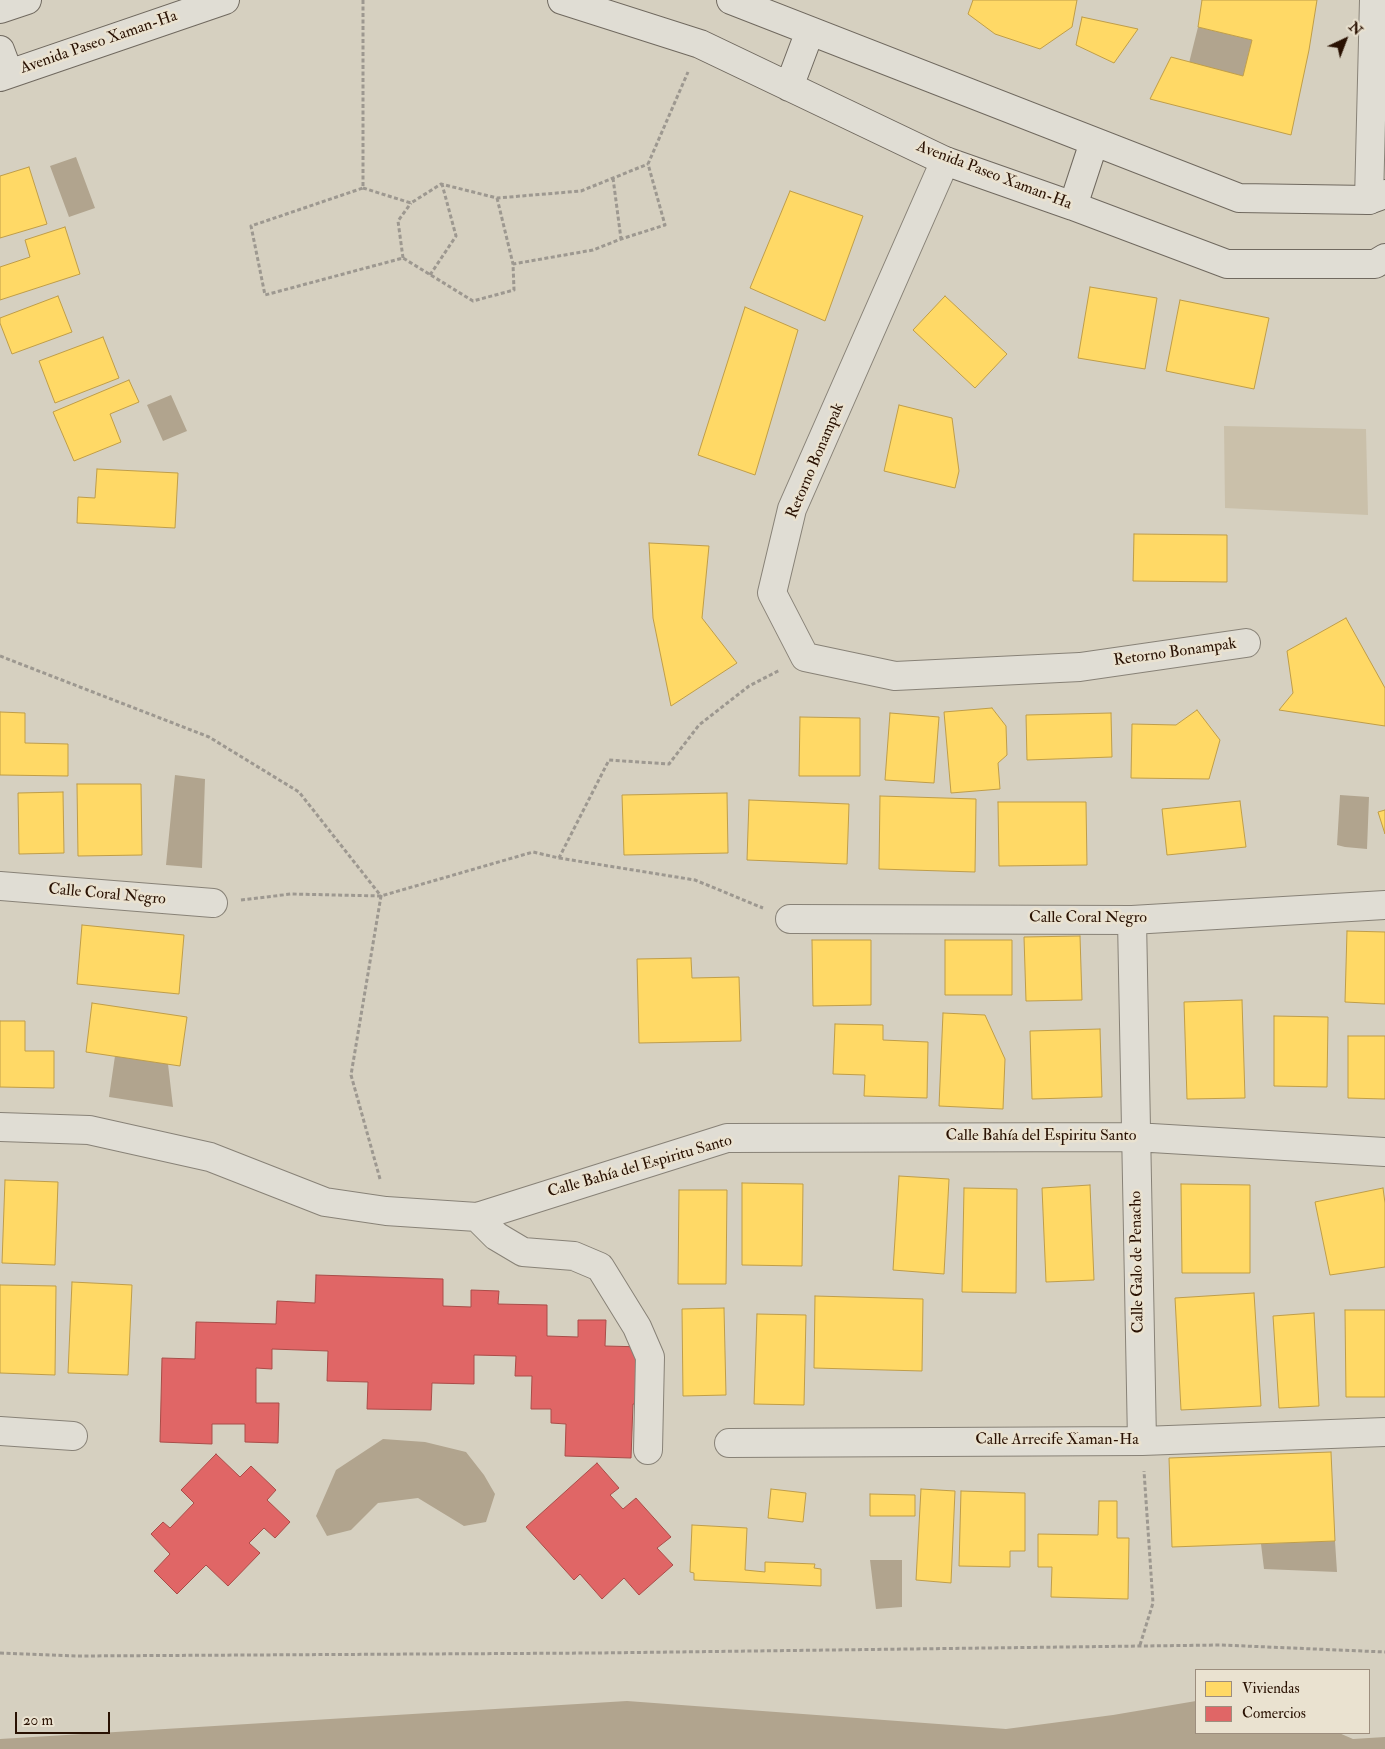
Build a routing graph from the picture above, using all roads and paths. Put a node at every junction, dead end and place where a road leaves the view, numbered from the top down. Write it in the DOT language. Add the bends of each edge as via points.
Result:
graph roads {
  1 [pos="26,0"];
  2 [pos="226,0"];
  3 [pos="363,0"];
  4 [pos="562,0"];
  5 [pos="731,0"];
  6 [pos="1374,0"];
  7 [pos="0,9"];
  8 [pos="810,31"];
  9 [pos="700,44"];
  10 [pos="3,67"];
  11 [pos="789,87"];
  12 [pos="1094,142"];
  13 [pos="945,161"];
  14 [pos="648,164"];
  15 [pos="613,178"];
  16 [pos="442,184"];
  17 [pos="362,188"];
  18 [pos="1377,197"];
  19 [pos="497,198"];
  20 [pos="411,203"];
  21 [pos="1073,206"];
  22 [pos="621,239"];
  23 [pos="402,258"];
  24 [pos="1385,258"];
  25 [pos="513,264"];
  26 [pos="430,275"];
  27 [pos="1246,643"];
  28 [pos="0,656"];
  29 [pos="805,657"];
  30 [pos="559,858"];
  31 [pos="0,886"];
  32 [pos="381,896"];
  33 [pos="213,904"];
  34 [pos="1385,905"];
  35 [pos="790,919"];
  36 [pos="1132,920"];
  37 [pos="0,1127"];
  38 [pos="1135,1137"];
  39 [pos="1385,1152"];
  40 [pos="386,1211"];
  41 [pos="477,1217"];
  42 [pos="0,1431"];
  43 [pos="1385,1432"];
  44 [pos="73,1436"];
  45 [pos="1142,1440"];
  46 [pos="729,1443"];
  47 [pos="648,1450"];
  48 [pos="1140,1645"];
  49 [pos="1385,1652"];
  50 [pos="0,1653"];
  1 -- 7 [label="street"];
  2 -- 10 [label="street, Avenida Paseo Xaman-Ha"];
  3 -- 17 [label="path"];
  4 -- 9 [label="street, Avenida Paseo Xaman-Ha"];
  5 -- 8 [label="street"];
  6 -- 18 [label="street"];
  8 -- 11 [label="street"];
  8 -- 12 [label="street"];
  9 -- 11 [label="street, Avenida Paseo Xaman-Ha"];
  9 -- 14 [label="path"];
  11 -- 13 [label="street, Avenida Paseo Xaman-Ha"];
  12 -- 18 [label="street" via="1239,198"];
  12 -- 21 [label="street"];
  13 -- 21 [label="street, Avenida Paseo Xaman-Ha"];
  13 -- 29 [label="street, Retorno Bonampak" via="792,509 772,593"];
  14 -- 15 [label="path"];
  14 -- 22 [label="path" via="665,225"];
  15 -- 19 [label="path" via="581,191"];
  15 -- 22 [label="path"];
  16 -- 19 [label="path"];
  16 -- 20 [label="path"];
  16 -- 26 [label="path" via="456,236"];
  17 -- 20 [label="path"];
  17 -- 23 [label="path" via="251,226 265,295"];
  19 -- 25 [label="path"];
  20 -- 23 [label="path" via="398,220"];
  21 -- 24 [label="street, Avenida Paseo Xaman-Ha" via="1228,264 1374,264"];
  22 -- 25 [label="path" via="593,250"];
  23 -- 26 [label="path"];
  25 -- 26 [label="path" via="514,290 473,301"];
  27 -- 29 [label="street, Retorno Bonampak" via="1080,667 895,676"];
  28 -- 32 [label="path" via="209,737 299,792"];
  29 -- 30 [label="path" via="748,686 699,725 668,764 609,760"];
  30 -- 32 [label="path" via="533,852"];
  30 -- 35 [label="path" via="695,880"];
  31 -- 33 [label="street, Calle Coral Negro"];
  32 -- 33 [label="path" via="291,894"];
  32 -- 40 [label="path" via="351,1075"];
  34 -- 36 [label="street, Calle Coral Negro"];
  35 -- 36 [label="street, Calle Coral Negro"];
  36 -- 38 [label="street, Calle Galo de Penacho"];
  37 -- 40 [label="street, Calle Bahía del Espiritu Santo" via="90,1130 210,1157 325,1202"];
  38 -- 39 [label="street, Calle Bahía del Espiritu Santo"];
  38 -- 41 [label="street, Calle Bahía del Espiritu Santo" via="727,1138"];
  38 -- 45 [label="street, Calle Galo de Penacho"];
  40 -- 41 [label="street, Calle Bahía del Espiritu Santo"];
  41 -- 47 [label="street" via="496,1236 523,1252 574,1256 600,1267 637,1327 650,1357"];
  42 -- 44 [label="street"];
  43 -- 45 [label="street, Calle Arrecife Xaman-Ha"];
  45 -- 46 [label="street, Calle Arrecife Xaman-Ha"];
  45 -- 48 [label="path" via="1154,1603"];
  48 -- 49 [label="path"];
  48 -- 50 [label="path" via="597,1653 77,1656"];
}
